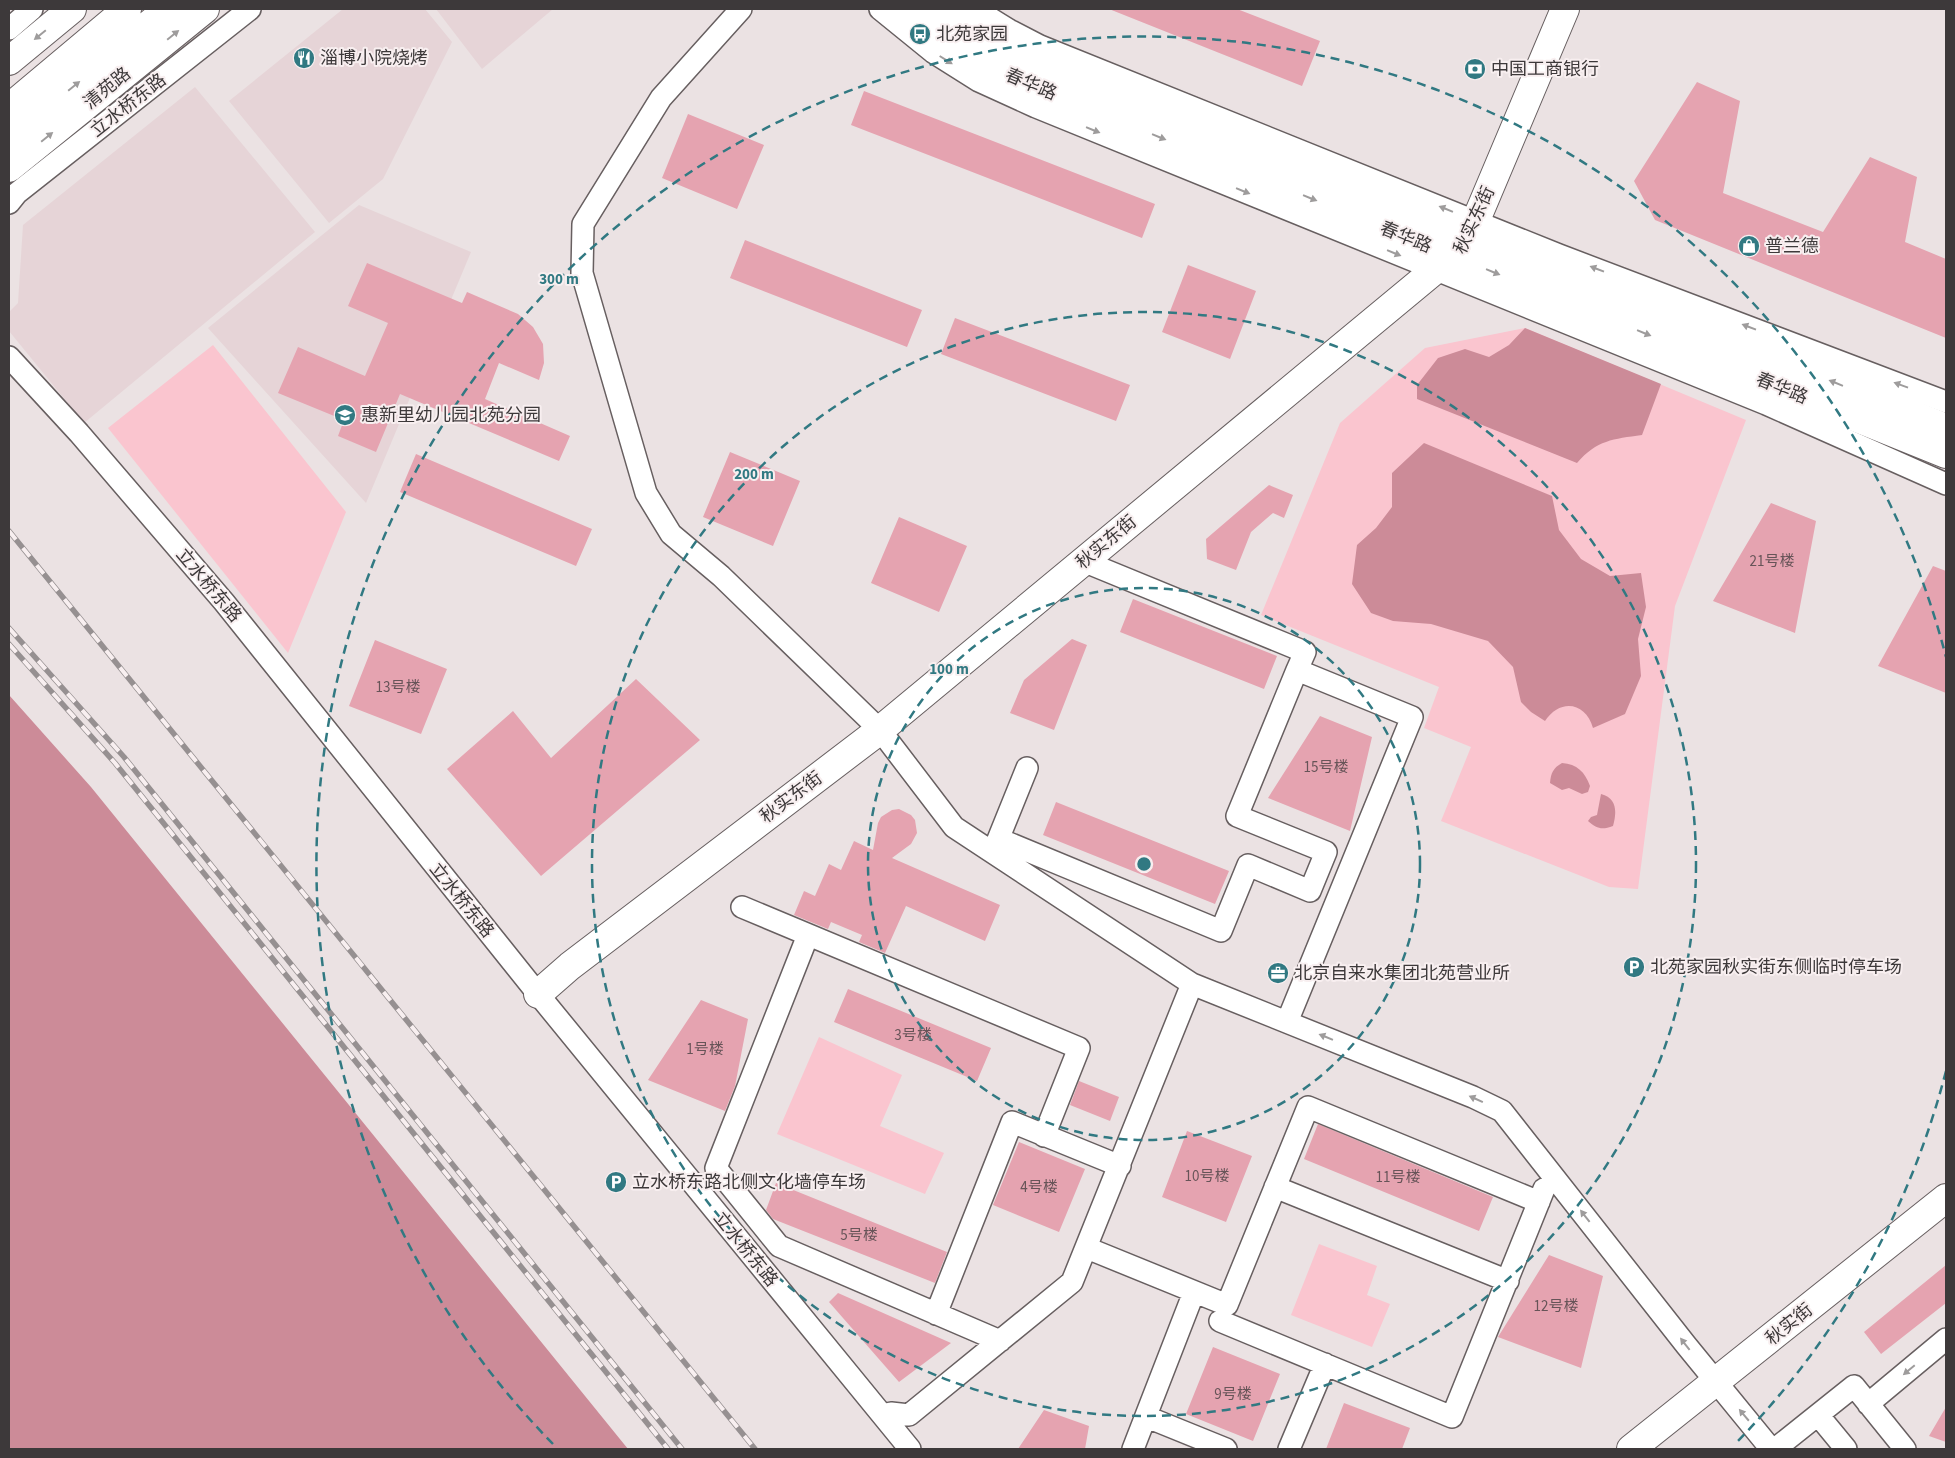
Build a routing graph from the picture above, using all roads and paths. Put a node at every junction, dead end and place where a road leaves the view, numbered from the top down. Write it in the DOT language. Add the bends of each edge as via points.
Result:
graph roads {
  1 [pos="32,9"];
  2 [pos="72,9"];
  3 [pos="128,9"];
  4 [pos="168,9"];
  5 [pos="204,9"];
  6 [pos="250,9"];
  7 [pos="741,9"];
  8 [pos="880,9"];
  9 [pos="906,9"];
  10 [pos="943,9"];
  11 [pos="975,9"];
  12 [pos="1565,9"];
  13 [pos="9,29"];
  14 [pos="9,61"];
  15 [pos="9,108"];
  16 [pos="9,138"];
  17 [pos="9,168"];
  18 [pos="9,202"];
  19 [pos="1468,239"];
  20 [pos="1435,270"];
  21 [pos="9,357"];
  22 [pos="1946,402"];
  23 [pos="1946,428"];
  24 [pos="1946,454"];
  25 [pos="1946,484"];
  26 [pos="1083,562"];
  27 [pos="1297,670"];
  28 [pos="880,730"];
  29 [pos="1027,768"];
  30 [pos="996,846"];
  31 [pos="742,907"];
  32 [pos="808,935"];
  33 [pos="1192,984"];
  34 [pos="538,994"];
  35 [pos="1287,1022"];
  36 [pos="1044,1136"];
  37 [pos="1120,1166"];
  38 [pos="1551,1172"];
  39 [pos="1275,1187"];
  40 [pos="1946,1198"];
  41 [pos="1539,1202"];
  42 [pos="1086,1248"];
  43 [pos="1508,1281"];
  44 [pos="1191,1300"];
  45 [pos="1223,1313"];
  46 [pos="936,1314"];
  47 [pos="1946,1339"];
  48 [pos="1000,1341"];
  49 [pos="1324,1364"];
  50 [pos="1715,1382"];
  51 [pos="1868,1404"];
  52 [pos="1818,1415"];
  53 [pos="1147,1416"];
  54 [pos="885,1418"];
  55 [pos="1790,1445"];
  56 [pos="910,1449"];
  57 [pos="1133,1449"];
  58 [pos="1226,1449"];
  59 [pos="1290,1449"];
  60 [pos="1631,1449"];
  61 [pos="1771,1449"];
  62 [pos="1846,1449"];
  63 [pos="1905,1449"];
  1 -- 13 [label="street"];
  2 -- 14 [label="street, one-way"];
  3 -- 15 [label="street"];
  16 -- 4 [label="street, 清苑路, one-way"];
  17 -- 5 [label="street, 清苑路, one-way"];
  6 -- 18 [label="street, 立水桥东路"];
  7 -- 28 [label="street" via="661,98 602,192 583,224 582,273 646,493 672,534 722,576"];
  8 -- 20 [label="street, one-way" via="933,52 987,85"];
  9 -- 19 [label="street, 春华路, one-way" via="950,42 1009,76"];
  10 -- 19 [label="street, 春华路" via="1015,53"];
  19 -- 11 [label="street, one-way" via="1040,46"];
  12 -- 19 [label="street, 秋实东街"];
  19 -- 20 [label="street, 秋实东街"];
  22 -- 19 [label="street, one-way"];
  23 -- 19 [label="street, 春华路, one-way"];
  19 -- 24 [label="street, 春华路, one-way"];
  20 -- 25 [label="street" via="1766,404"];
  20 -- 26 [label="street, 秋实东街"];
  21 -- 34 [label="street, 立水桥东路" via="224,602"];
  26 -- 27 [label="street" via="1305,652"];
  26 -- 28 [label="street, 秋实东街"];
  27 -- 30 [label="street" via="1237,816 1326,852 1310,891 1248,865 1221,931"];
  27 -- 35 [label="street" via="1412,717"];
  28 -- 30 [label="street" via="954,826"];
  28 -- 34 [label="street, 秋实东街" via="570,966"];
  29 -- 30 [label="street"];
  30 -- 33 [label="street"];
  31 -- 32 [label="street"];
  32 -- 36 [label="street" via="1079,1048"];
  32 -- 46 [label="street" via="716,1168 779,1246"];
  33 -- 35 [label="street"];
  33 -- 37 [label="street"];
  34 -- 54 [label="street, 立水桥东路"];
  38 -- 35 [label="street, one-way" via="1502,1111"];
  36 -- 37 [label="street"];
  36 -- 46 [label="street" via="1012,1122"];
  37 -- 42 [label="street"];
  38 -- 41 [label="street"];
  50 -- 38 [label="street, one-way"];
  39 -- 41 [label="street" via="1308,1107"];
  39 -- 43 [label="street"];
  39 -- 45 [label="street"];
  40 -- 50 [label="street, 秋实街"];
  41 -- 43 [label="street"];
  42 -- 44 [label="street"];
  42 -- 48 [label="street" via="1072,1282"];
  43 -- 49 [label="street" via="1452,1417"];
  44 -- 45 [label="street"];
  44 -- 53 [label="street"];
  45 -- 49 [label="street"];
  46 -- 48 [label="street"];
  47 -- 51 [label="street, one-way"];
  48 -- 54 [label="street" via="909,1415 891,1413"];
  49 -- 59 [label="street"];
  50 -- 60 [label="street, 秋实街"];
  61 -- 50 [label="street, one-way"];
  51 -- 52 [label="street" via="1854,1386"];
  51 -- 63 [label="street"];
  52 -- 55 [label="street"];
  52 -- 62 [label="street"];
  53 -- 57 [label="street"];
  53 -- 58 [label="street"];
  54 -- 56 [label="street, 立水桥东路"];
}
